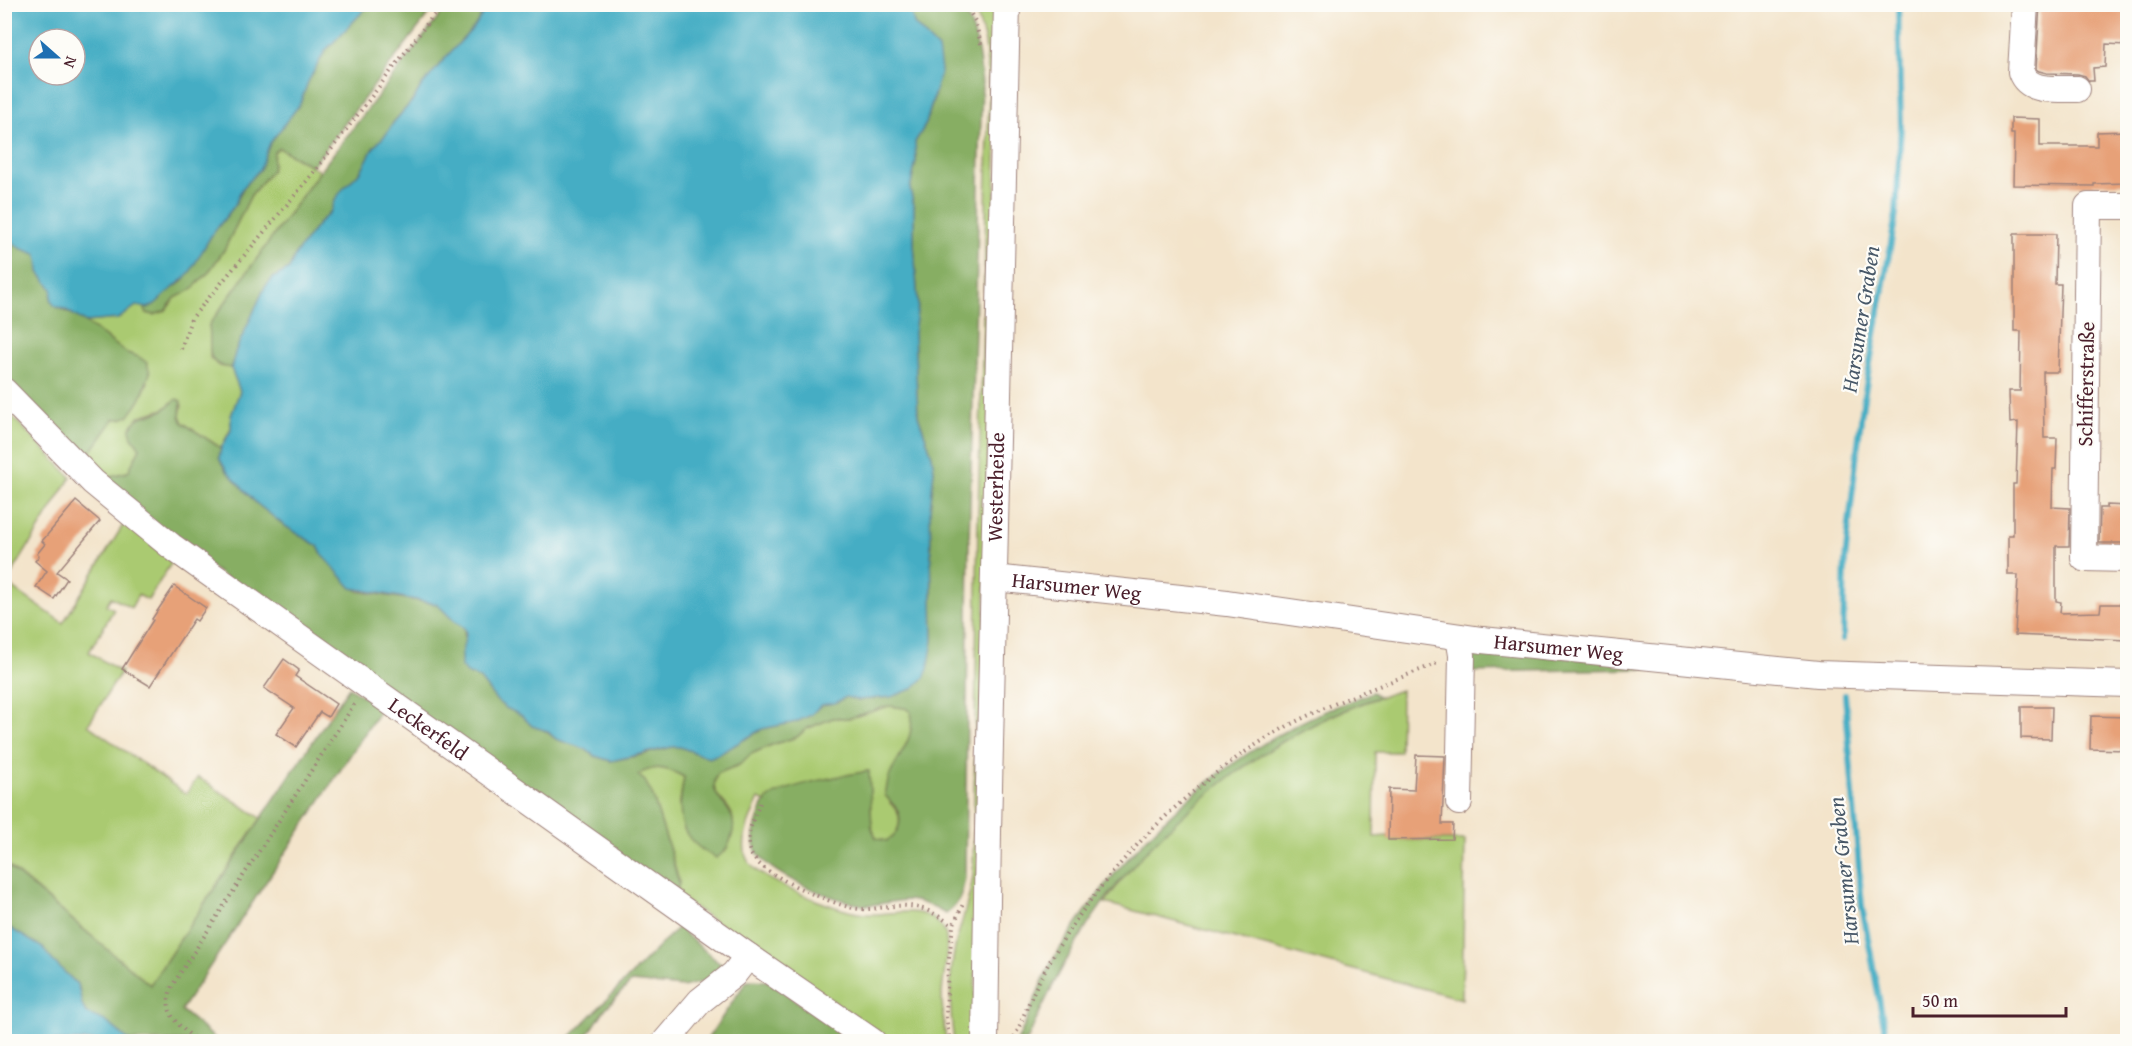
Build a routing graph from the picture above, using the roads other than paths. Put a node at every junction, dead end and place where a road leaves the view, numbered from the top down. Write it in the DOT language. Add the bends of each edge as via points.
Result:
graph roads {
  1 [pos="1007,4"];
  2 [pos="2025,4"];
  3 [pos="2077,89"];
  4 [pos="2127,206"];
  5 [pos="4,391"];
  6 [pos="2127,559"];
  7 [pos="995,578"];
  8 [pos="1461,646"];
  9 [pos="2127,684"];
  10 [pos="1459,802"];
  11 [pos="748,956"];
  12 [pos="665,1041"];
  13 [pos="873,1041"];
  14 [pos="985,1041"];
  1 -- 7 [label="street, Westerheide"];
  2 -- 3 [label="street" via="2021,72 2024,80 2038,88"];
  4 -- 6 [label="street, Schifferstraße" via="2088,206 2084,558"];
  5 -- 11 [label="street, Leckerfeld" via="93,482 171,546"];
  7 -- 8 [label="street, Harsumer Weg" via="1227,603"];
  7 -- 14 [label="street, Westerheide"];
  8 -- 9 [label="street, Harsumer Weg" via="1818,674"];
  8 -- 10 [label="street"];
  11 -- 12 [label="street"];
  11 -- 13 [label="street, Leckerfeld"];
}
